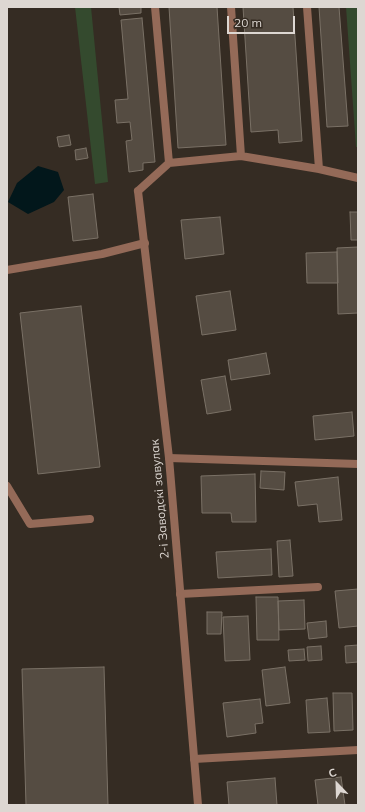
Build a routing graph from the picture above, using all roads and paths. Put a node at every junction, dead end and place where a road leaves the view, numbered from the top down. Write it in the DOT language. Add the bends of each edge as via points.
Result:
graph roads {
  1 [pos="156,7"];
  2 [pos="231,7"];
  3 [pos="307,7"];
  4 [pos="241,156"];
  5 [pos="168,163"];
  6 [pos="319,169"];
  7 [pos="358,178"];
  8 [pos="144,243"];
  9 [pos="7,270"];
  10 [pos="169,458"];
  11 [pos="358,464"];
  12 [pos="7,486"];
  13 [pos="90,519"];
  14 [pos="318,587"];
  15 [pos="180,594"];
  16 [pos="358,750"];
  17 [pos="194,759"];
  18 [pos="198,805"];
  1 -- 5 [label="street"];
  2 -- 4 [label="street"];
  3 -- 6 [label="street"];
  4 -- 5 [label="street"];
  4 -- 6 [label="street"];
  5 -- 8 [label="street, 2-і Заводскі завулак" via="138,191"];
  6 -- 7 [label="street"];
  8 -- 9 [label="street" via="102,254"];
  8 -- 10 [label="street, 2-і Заводскі завулак"];
  10 -- 11 [label="street"];
  10 -- 15 [label="street, 2-і Заводскі завулак"];
  12 -- 13 [label="street" via="30,524"];
  14 -- 15 [label="street"];
  15 -- 17 [label="street, 2-і Заводскі завулак"];
  16 -- 17 [label="street"];
  17 -- 18 [label="street, 2-і Заводскі завулак"];
}
